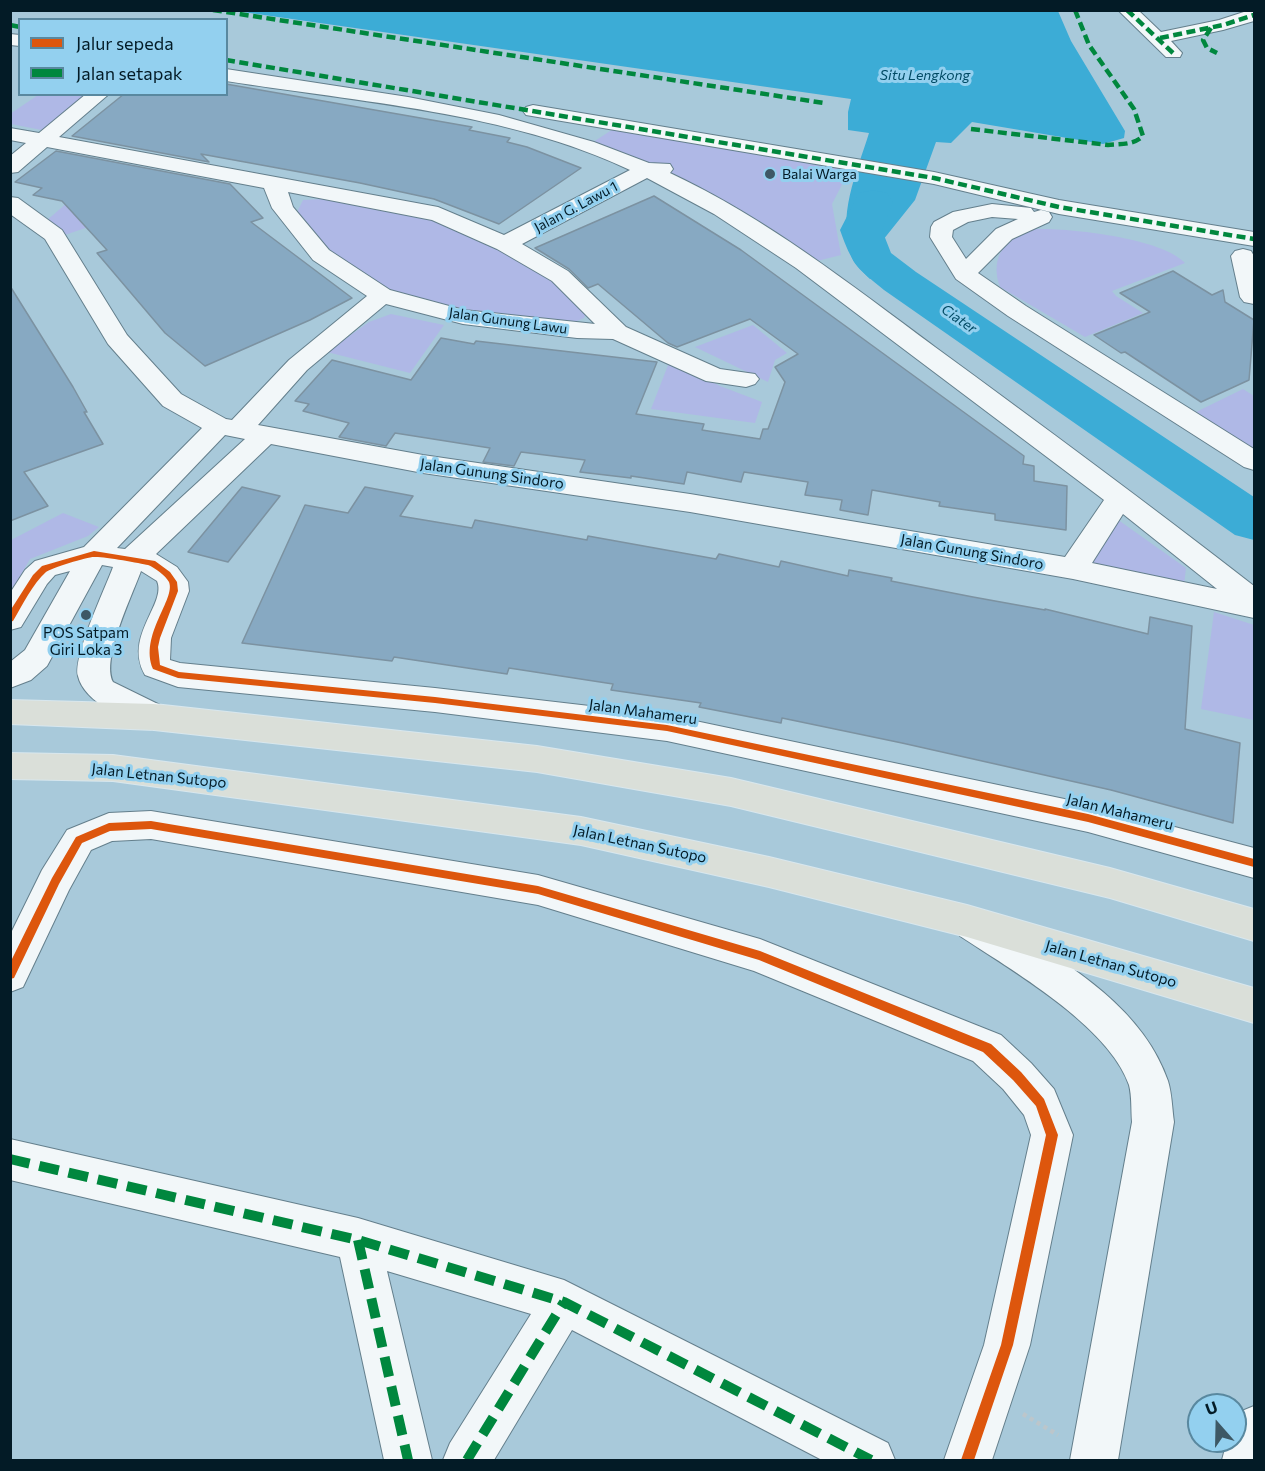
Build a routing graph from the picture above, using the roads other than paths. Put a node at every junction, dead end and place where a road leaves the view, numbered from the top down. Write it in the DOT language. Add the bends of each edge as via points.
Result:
graph roads {
  1 [pos="1127,10"];
  2 [pos="1254,15"];
  3 [pos="1211,28"];
  4 [pos="1160,38"];
  5 [pos="1173,53"];
  6 [pos="1217,53"];
  7 [pos="228,60"];
  8 [pos="228,75"];
  9 [pos="97,96"];
  10 [pos="10,134"];
  11 [pos="43,140"];
  12 [pos="10,167"];
  13 [pos="682,169"];
  14 [pos="647,170"];
  15 [pos="273,183"];
  16 [pos="10,203"];
  17 [pos="1041,217"];
  18 [pos="505,244"];
  19 [pos="1251,251"];
  20 [pos="964,274"];
  21 [pos="382,295"];
  22 [pos="1252,297"];
  23 [pos="617,332"];
  24 [pos="746,379"];
  25 [pos="240,430"];
  26 [pos="1254,461"];
  27 [pos="1121,496"];
  28 [pos="94,554"];
  29 [pos="130,561"];
  30 [pos="1073,569"];
  31 [pos="1254,605"];
  32 [pos="10,619"];
  33 [pos="10,676"];
  34 [pos="10,712"];
  35 [pos="154,717"];
  36 [pos="10,766"];
  37 [pos="1254,863"];
  38 [pos="967,921"];
  39 [pos="1254,925"];
  40 [pos="10,975"];
  41 [pos="1254,1006"];
  42 [pos="10,1159"];
  43 [pos="358,1240"];
  44 [pos="564,1302"];
  45 [pos="1254,1430"];
  46 [pos="1097,1459"];
  47 [pos="408,1461"];
  48 [pos="467,1461"];
  49 [pos="871,1461"];
  50 [pos="968,1461"];
  51 [pos="1246,1461"];
  1 -- 4 [label="street"];
  2 -- 3 [label="street"];
  3 -- 4 [label="street"];
  3 -- 6 [label="street" via="1203,40"];
  4 -- 5 [label="street"];
  7 -- 19 [label="street" via="934,178"];
  8 -- 14 [label="street" via="494,118 586,146"];
  9 -- 11 [label="street"];
  10 -- 11 [label="street, Jalan Gunung Lawu"];
  11 -- 12 [label="street"];
  11 -- 15 [label="street, Jalan Gunung Lawu"];
  13 -- 14 [label="street"];
  14 -- 18 [label="street, Jalan G. Lawu 1"];
  14 -- 27 [label="street" via="729,211"];
  15 -- 18 [label="street, Jalan Gunung Lawu" via="438,214"];
  15 -- 21 [label="street, Jalan Gunung Lawu" via="283,208 321,255"];
  16 -- 25 [label="street, Jalan Gunung Sindoro" via="54,235 117,339 172,400"];
  17 -- 19 [label="street"];
  17 -- 20 [label="street" via="1004,234"];
  17 -- 20 [label="street" via="1008,210 985,212 964,215 942,227 941,237"];
  18 -- 23 [label="street, Jalan Gunung Lawu" via="564,280"];
  19 -- 22 [label="street"];
  20 -- 26 [label="street"];
  21 -- 23 [label="street, Jalan Gunung Lawu" via="463,317"];
  21 -- 25 [label="street" via="298,365"];
  23 -- 24 [label="street, Jalan Gunung Lawu" via="715,376"];
  25 -- 28 [label="street"];
  25 -- 29 [label="street"];
  25 -- 30 [label="street, Jalan Gunung Sindoro" via="423,464 690,503"];
  27 -- 30 [label="street"];
  27 -- 31 [label="street"];
  28 -- 29 [label="street"];
  28 -- 32 [label="street" via="45,568"];
  28 -- 33 [label="street" via="36,658"];
  29 -- 35 [label="street" via="94,659 94,676 101,690"];
  29 -- 37 [label="street, Jalan Mahameru" via="152,564 173,582 174,591 152,655 156,667 178,675 667,728 1088,818"];
  30 -- 31 [label="street, Jalan Gunung Sindoro"];
  34 -- 35 [label="main road"];
  35 -- 39 [label="main road" via="537,759 731,792 1110,883"];
  36 -- 38 [label="main road, Jalan Letnan Sutopo" via="112,768 581,831"];
  38 -- 41 [label="main road, Jalan Letnan Sutopo"];
  38 -- 46 [label="street" via="1084,1001 1124,1041 1147,1079 1153,1122"];
  40 -- 50 [label="street" via="79,840 109,827 152,825 538,890 760,956 987,1048 1040,1103 1052,1135 1007,1345"];
  42 -- 43 [label="street"];
  43 -- 44 [label="street"];
  43 -- 47 [label="street"];
  44 -- 48 [label="street"];
  44 -- 49 [label="street"];
  45 -- 51 [label="street"];
}
